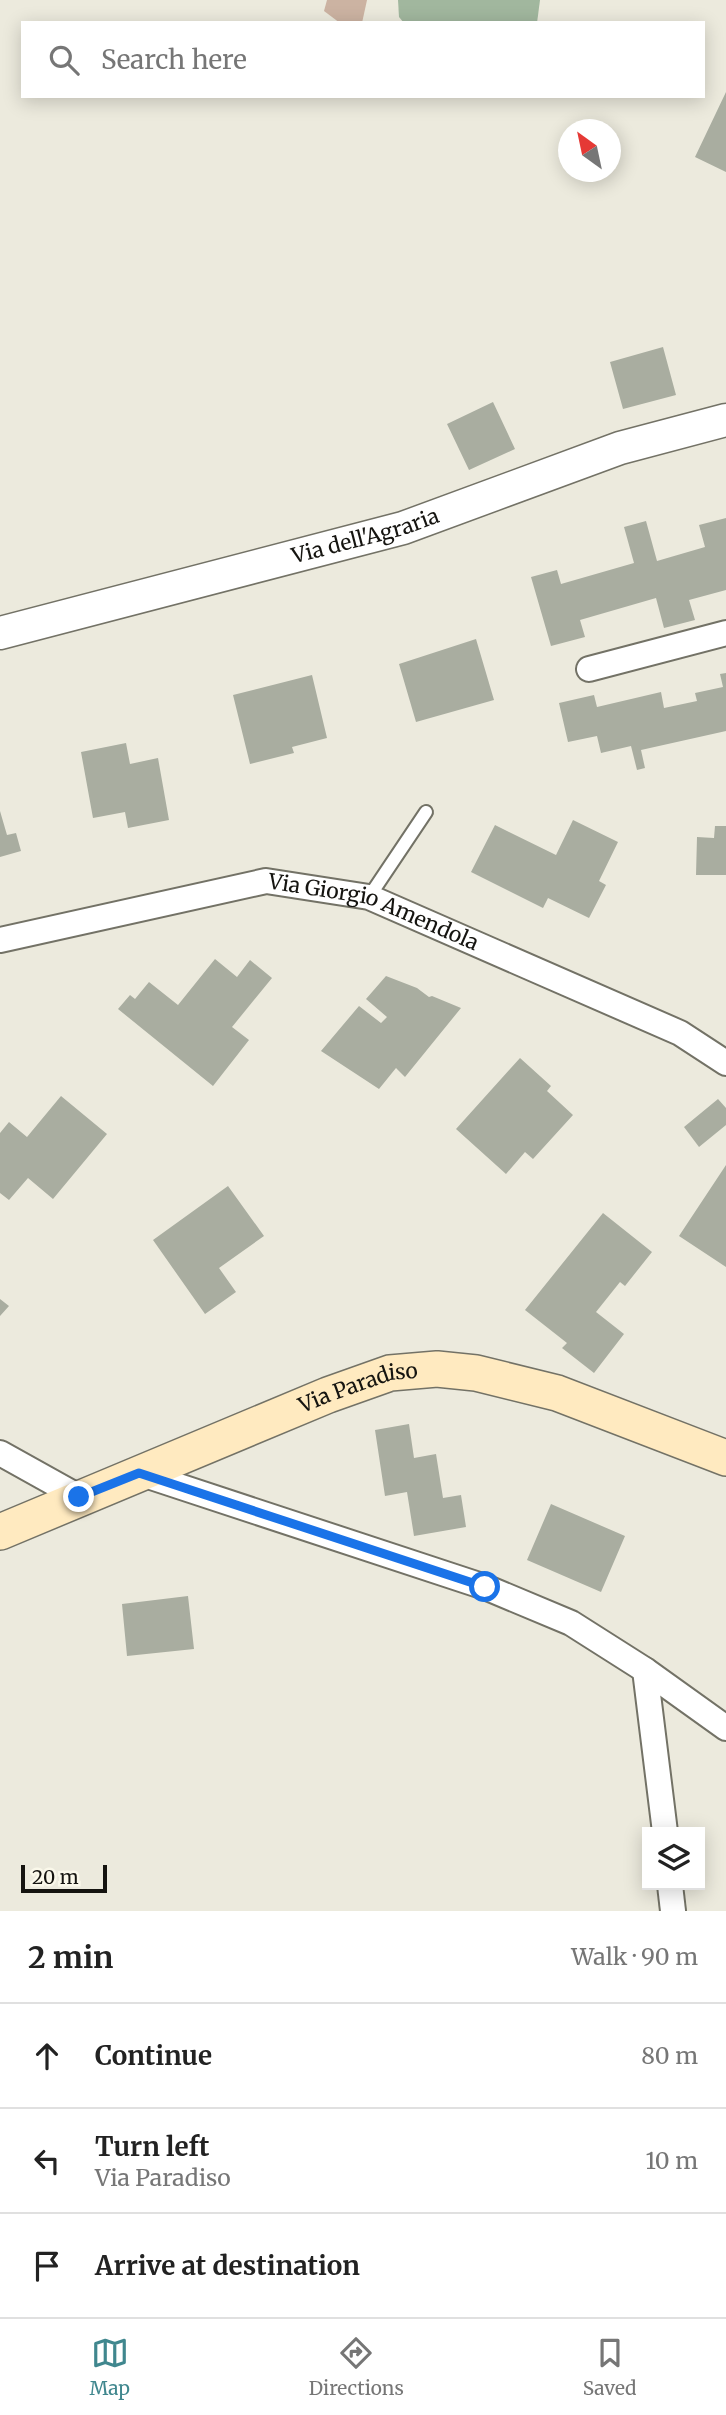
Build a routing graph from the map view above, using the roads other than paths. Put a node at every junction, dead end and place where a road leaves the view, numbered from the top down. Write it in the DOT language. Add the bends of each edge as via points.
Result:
graph roads {
  1 [pos="726,420"];
  2 [pos="0,633"];
  3 [pos="726,633"];
  4 [pos="589,669"];
  5 [pos="426,812"];
  6 [pos="369,897"];
  7 [pos="0,940"];
  8 [pos="726,1063"];
  9 [pos="0,1453"];
  10 [pos="726,1458"];
  11 [pos="139,1473"];
  12 [pos="79,1497"];
  13 [pos="0,1532"];
  14 [pos="645,1670"];
  15 [pos="726,1728"];
  16 [pos="664,1827"];
  17 [pos="671,1890"];
  18 [pos="673,1911"];
  1 -- 2 [label="street, Via dell'Agraria" via="620,448 403,528"];
  3 -- 4 [label="street"];
  5 -- 6 [label="lane"];
  6 -- 7 [label="street, Via Giorgio Amendola" via="266,881"];
  6 -- 8 [label="street, Via Giorgio Amendola" via="680,1034"];
  9 -- 12 [label="street"];
  10 -- 11 [label="main road, Via Paradiso" via="557,1393 476,1373 437,1369 390,1373"];
  11 -- 12 [label="main road, Via Paradiso"];
  11 -- 14 [label="street" via="485,1587 571,1623"];
  12 -- 13 [label="main road, Via Paradiso"];
  14 -- 15 [label="street"];
  14 -- 16 [label="street"];
  17 -- 18 [label="street"];
}
